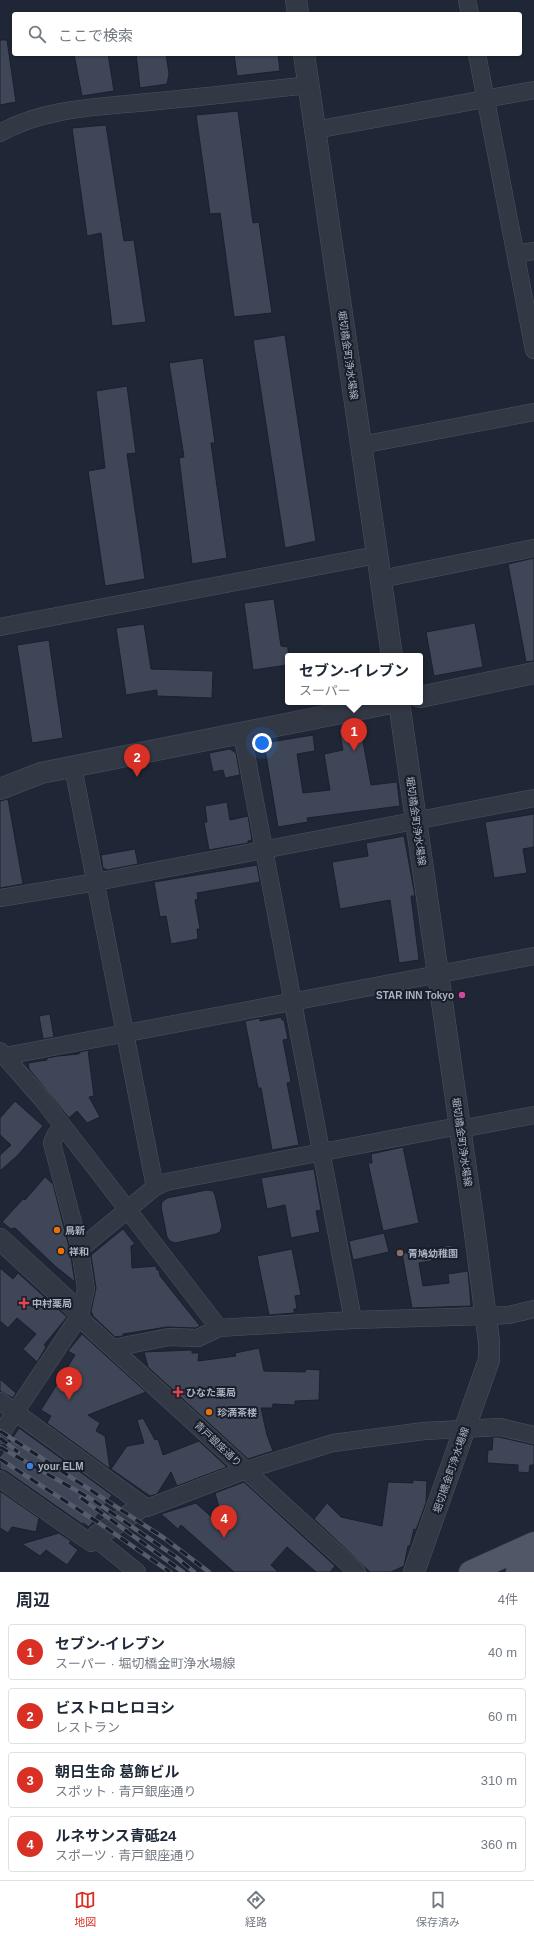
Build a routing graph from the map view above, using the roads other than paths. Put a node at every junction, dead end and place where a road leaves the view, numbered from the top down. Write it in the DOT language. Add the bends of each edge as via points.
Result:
graph roads {
  1 [pos="296,0"];
  2 [pos="467,0"];
  3 [pos="298,12"];
  4 [pos="470,12"];
  5 [pos="304,56"];
  6 [pos="477,56"];
  7 [pos="309,85"];
  8 [pos="534,90"];
  9 [pos="485,99"];
  10 [pos="316,130"];
  11 [pos="0,133"];
  12 [pos="534,251"];
  13 [pos="516,254"];
  14 [pos="534,350"];
  15 [pos="534,412"];
  16 [pos="361,445"];
  17 [pos="534,548"];
  18 [pos="377,555"];
  19 [pos="381,579"];
  20 [pos="0,627"];
  21 [pos="392,653"];
  22 [pos="534,673"];
  23 [pos="423,696"];
  24 [pos="381,705"];
  25 [pos="399,705"];
  26 [pos="242,733"];
  27 [pos="73,767"];
  28 [pos="0,789"];
  29 [pos="534,798"];
  30 [pos="416,821"];
  31 [pos="264,850"];
  32 [pos="96,882"];
  33 [pos="0,898"];
  34 [pos="534,956"];
  35 [pos="438,974"];
  36 [pos="292,1003"];
  37 [pos="125,1034"];
  38 [pos="6,1051"];
  39 [pos="534,1115"];
  40 [pos="63,1127"];
  41 [pos="459,1127"];
  42 [pos="322,1153"];
  43 [pos="155,1188"];
  44 [pos="129,1210"];
  45 [pos="0,1239"];
  46 [pos="80,1249"];
  47 [pos="534,1309"];
  48 [pos="78,1312"];
  49 [pos="486,1316"];
  50 [pos="353,1320"];
  51 [pos="219,1328"];
  52 [pos="113,1348"];
  53 [pos="0,1401"];
  54 [pos="15,1413"];
  55 [pos="465,1429"];
  56 [pos="0,1435"];
  57 [pos="534,1435"];
  58 [pos="246,1470"];
  59 [pos="0,1479"];
  60 [pos="140,1508"];
  61 [pos="97,1537"];
  62 [pos="534,1543"];
  63 [pos="534,1565"];
  64 [pos="137,1572"];
  65 [pos="357,1572"];
  66 [pos="414,1572"];
  67 [pos="470,1572"];
  68 [pos="517,1572"];
  1 -- 3 [label="street"];
  2 -- 4 [label="street"];
  5 -- 7 [label="street, 堀切橋金町浄水場線"];
  6 -- 9 [label="street"];
  7 -- 10 [label="street, 堀切橋金町浄水場線"];
  7 -- 11 [label="street" via="50,114 24,120"];
  8 -- 9 [label="street"];
  9 -- 10 [label="street"];
  9 -- 13 [label="street"];
  10 -- 16 [label="street, 堀切橋金町浄水場線"];
  12 -- 13 [label="street"];
  13 -- 14 [label="street"];
  15 -- 16 [label="street"];
  16 -- 18 [label="street, 堀切橋金町浄水場線"];
  17 -- 19 [label="street"];
  18 -- 19 [label="street, 堀切橋金町浄水場線"];
  18 -- 20 [label="street"];
  19 -- 21 [label="street, 堀切橋金町浄水場線"];
  22 -- 23 [label="street"];
  24 -- 26 [label="street"];
  25 -- 30 [label="street, 堀切橋金町浄水場線"];
  26 -- 27 [label="street"];
  26 -- 31 [label="street"];
  27 -- 28 [label="street" via="41,774"];
  27 -- 32 [label="street"];
  29 -- 30 [label="street"];
  30 -- 31 [label="street"];
  30 -- 35 [label="street, 堀切橋金町浄水場線"];
  31 -- 32 [label="street"];
  31 -- 36 [label="street"];
  32 -- 33 [label="street"];
  32 -- 37 [label="street"];
  34 -- 35 [label="street"];
  35 -- 36 [label="street"];
  35 -- 41 [label="street, 堀切橋金町浄水場線"];
  36 -- 37 [label="street"];
  36 -- 42 [label="street"];
  37 -- 38 [label="street"];
  37 -- 43 [label="street"];
  38 -- 40 [label="street"];
  39 -- 41 [label="street"];
  40 -- 44 [label="street"];
  40 -- 46 [label="street" via="52,1143"];
  41 -- 42 [label="street"];
  41 -- 49 [label="street, 堀切橋金町浄水場線"];
  42 -- 43 [label="street" via="166,1182"];
  42 -- 50 [label="street"];
  43 -- 44 [label="street"];
  44 -- 46 [label="street"];
  44 -- 51 [label="street"];
  45 -- 48 [label="street"];
  46 -- 48 [label="street" via="86,1289"];
  47 -- 49 [label="street" via="509,1315"];
  48 -- 52 [label="street, 青戸銀座通り" via="85,1323"];
  48 -- 54 [label="street"];
  49 -- 50 [label="street"];
  49 -- 55 [label="street, 堀切橋金町浄水場線" via="489,1360"];
  50 -- 51 [label="street"];
  51 -- 52 [label="street" via="198,1338 169,1337"];
  52 -- 58 [label="street, 青戸銀座通り"];
  53 -- 54 [label="street"];
  54 -- 56 [label="street"];
  54 -- 60 [label="street"];
  55 -- 57 [label="street" via="500,1427"];
  55 -- 58 [label="street" via="424,1431 333,1443"];
  55 -- 66 [label="street, 堀切橋金町浄水場線"];
  58 -- 60 [label="street" via="151,1508"];
  58 -- 65 [label="street, 青戸銀座通り"];
  59 -- 61 [label="street" via="91,1544"];
  60 -- 61 [label="street"];
  61 -- 64 [label="street"];
  62 -- 67 [label="main road"];
  63 -- 68 [label="main road"];
}
